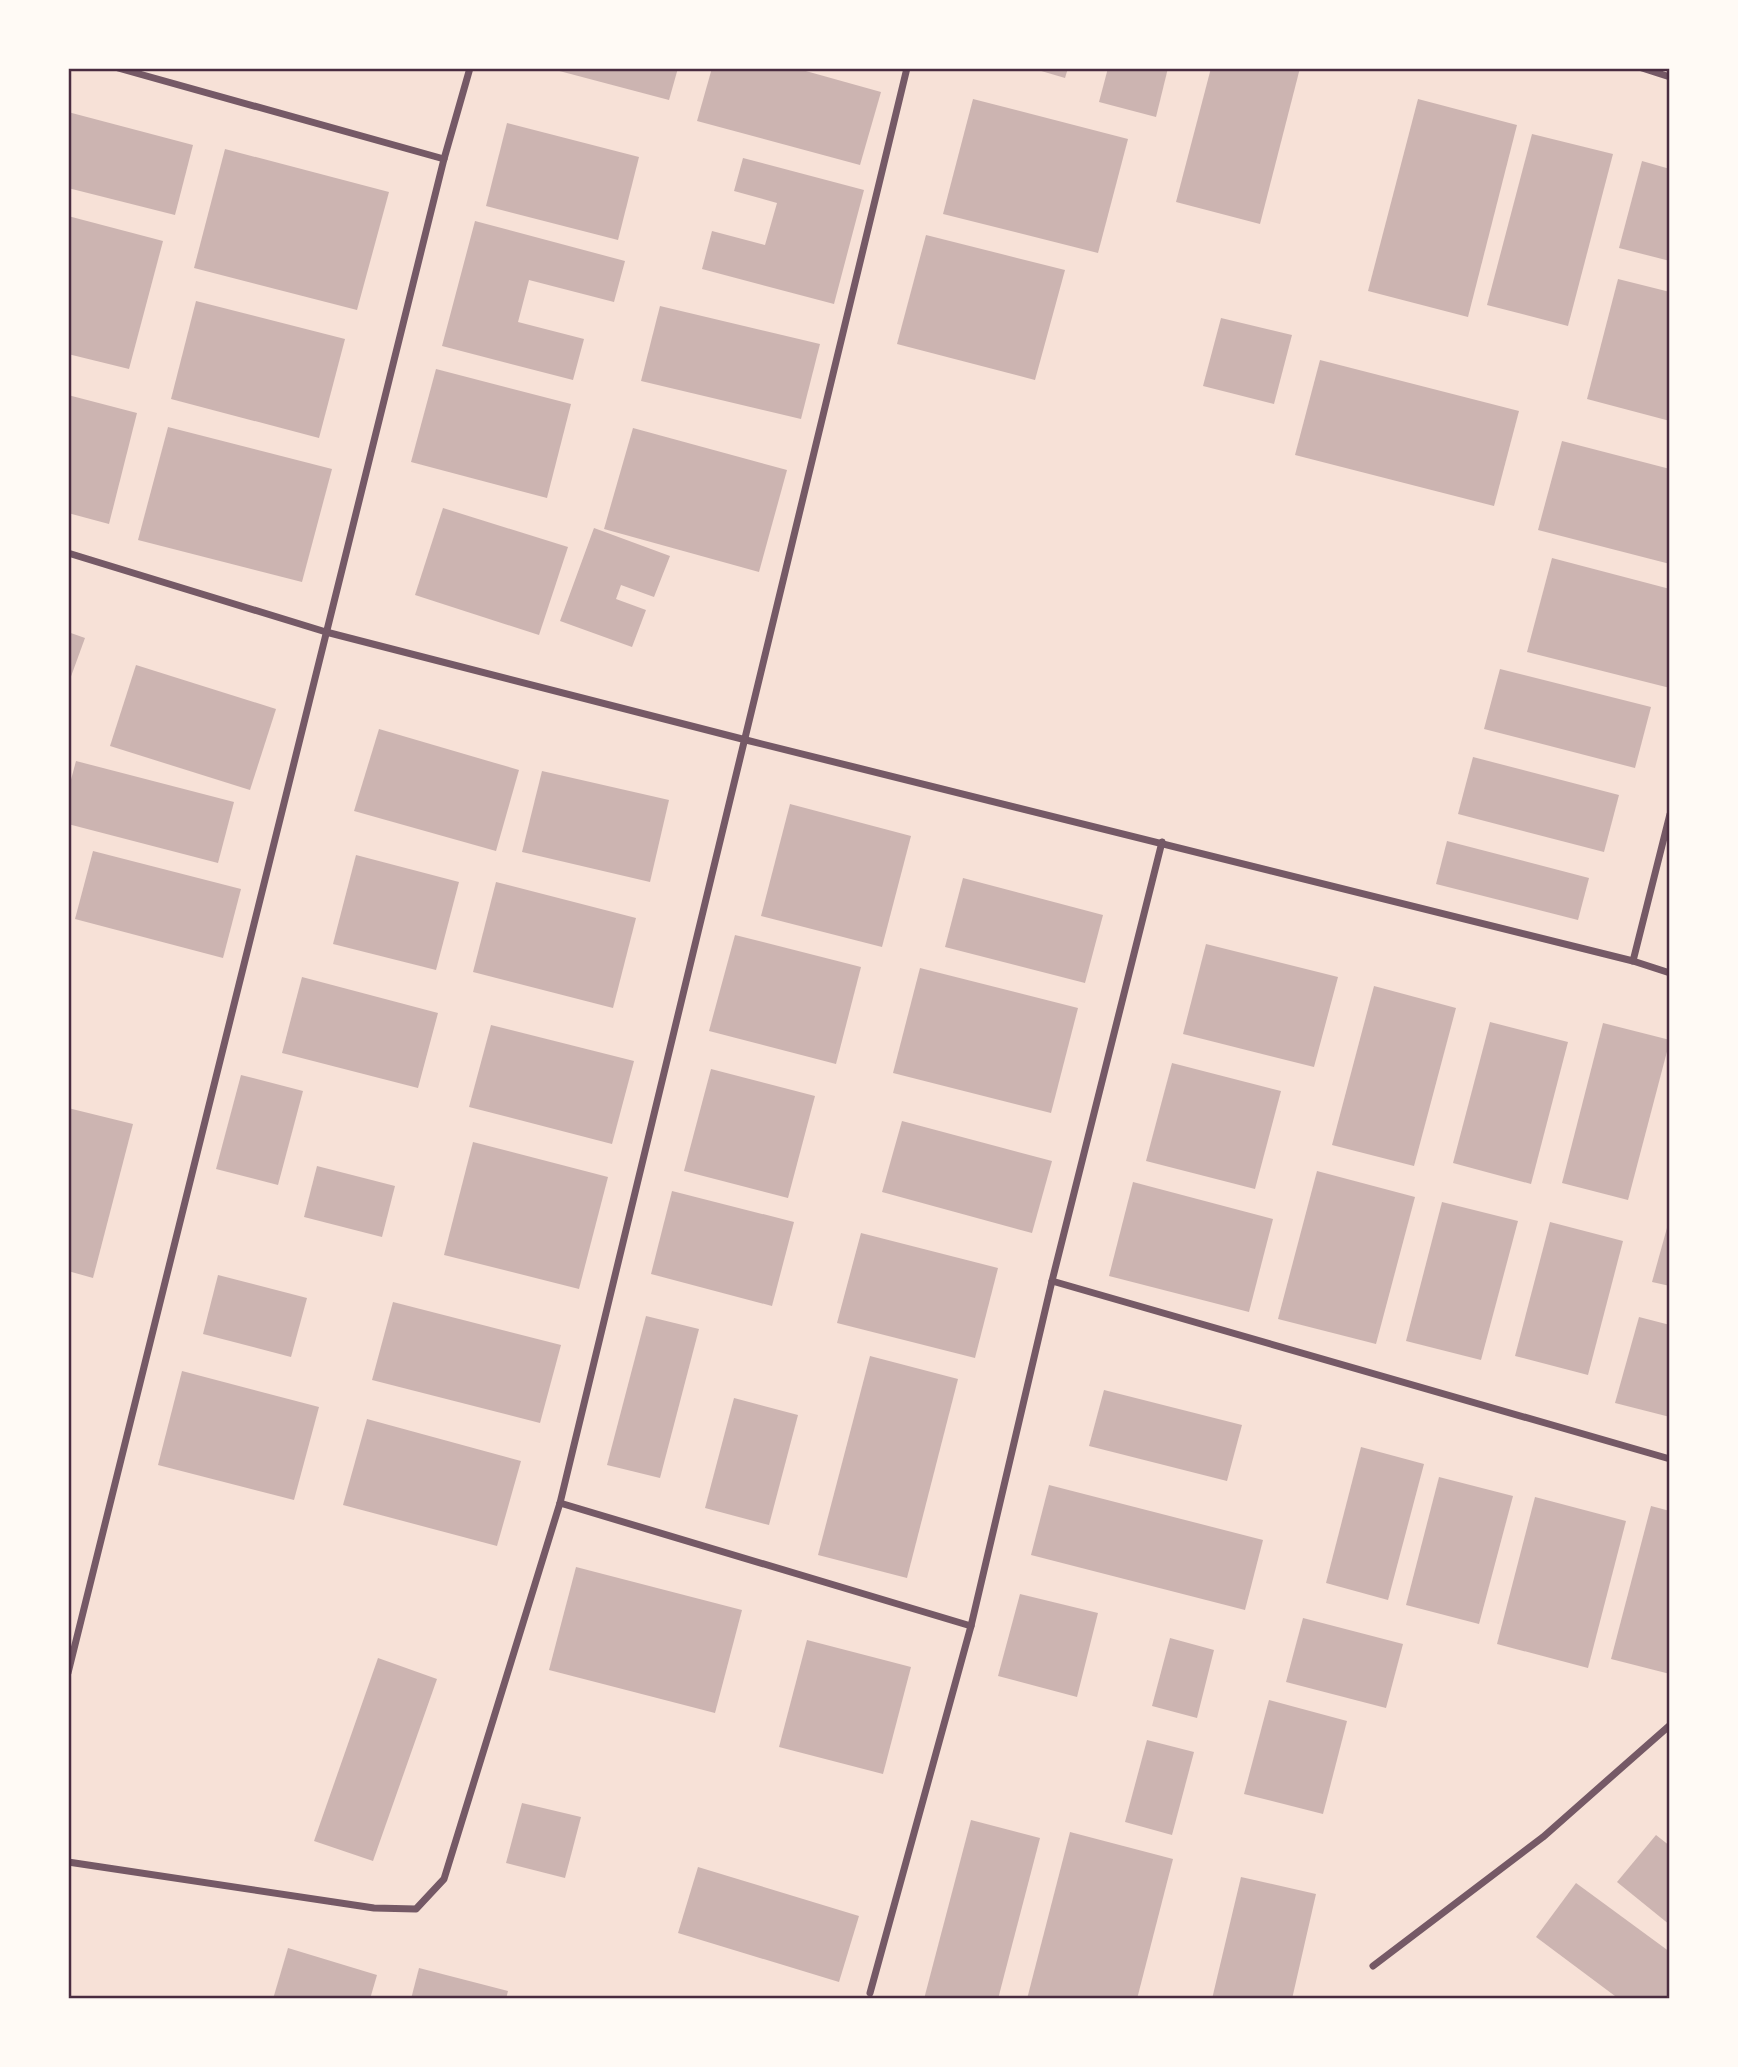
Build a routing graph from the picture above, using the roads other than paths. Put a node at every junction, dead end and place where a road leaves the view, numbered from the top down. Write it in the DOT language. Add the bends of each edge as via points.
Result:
graph roads {
  1 [pos="118,68"];
  2 [pos="470,68"];
  3 [pos="907,68"];
  4 [pos="1642,68"];
  5 [pos="1670,77"];
  6 [pos="444,159"];
  7 [pos="68,553"];
  8 [pos="326,632"];
  9 [pos="746,740"];
  10 [pos="1670,814"];
  11 [pos="1162,842"];
  12 [pos="1633,961"];
  13 [pos="1670,973"];
  14 [pos="1052,1281"];
  15 [pos="1670,1459"];
  16 [pos="560,1503"];
  17 [pos="971,1626"];
  18 [pos="68,1673"];
  19 [pos="1670,1725"];
  20 [pos="68,1862"];
  21 [pos="1373,1966"];
  22 [pos="870,1993"];
  1 -- 6 [label="street"];
  2 -- 6 [label="street"];
  3 -- 9 [label="street"];
  4 -- 5 [label="street"];
  6 -- 8 [label="street"];
  7 -- 8 [label="street"];
  8 -- 9 [label="street"];
  8 -- 18 [label="street"];
  9 -- 11 [label="street"];
  9 -- 16 [label="street"];
  10 -- 12 [label="street"];
  11 -- 12 [label="street"];
  11 -- 14 [label="street"];
  12 -- 13 [label="street"];
  14 -- 15 [label="street"];
  14 -- 17 [label="street"];
  16 -- 17 [label="street"];
  16 -- 20 [label="street" via="444,1879 416,1909 374,1908"];
  17 -- 22 [label="street"];
  19 -- 21 [label="street" via="1543,1837"];
}
